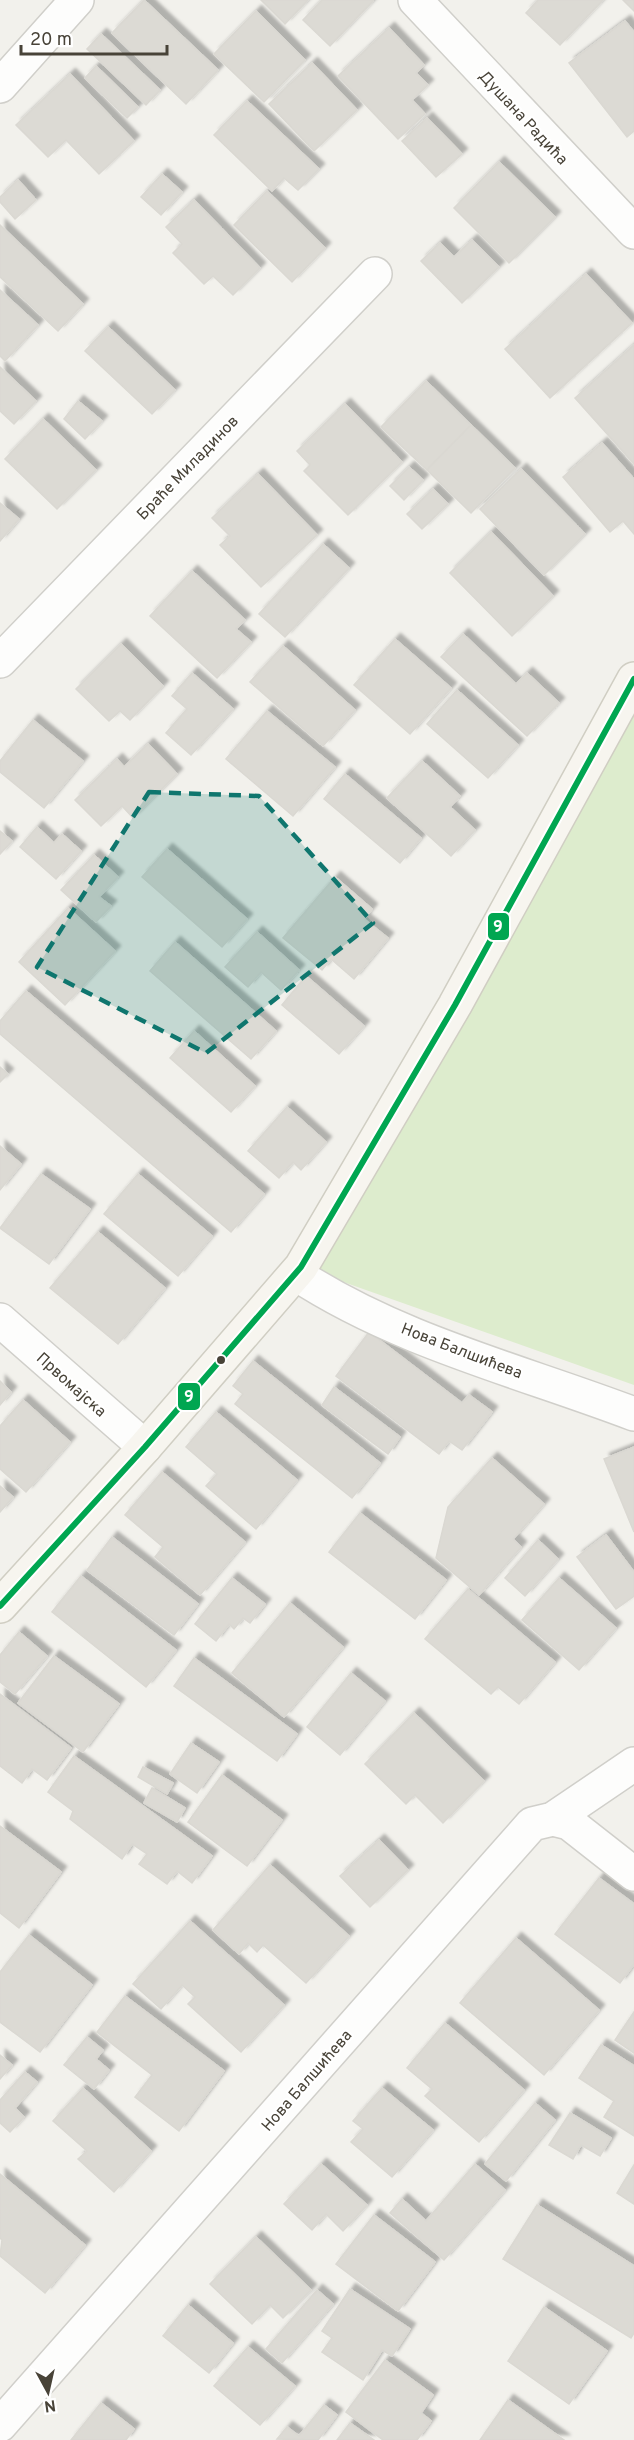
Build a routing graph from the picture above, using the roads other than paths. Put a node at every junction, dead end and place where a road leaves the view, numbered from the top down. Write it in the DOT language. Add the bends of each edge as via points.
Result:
graph roads {
  1 [pos="77,0"];
  2 [pos="415,0"];
  3 [pos="0,86"];
  4 [pos="634,232"];
  5 [pos="375,274"];
  6 [pos="0,661"];
  7 [pos="634,679"];
  8 [pos="296,1274"];
  9 [pos="0,1320"];
  10 [pos="634,1414"];
  11 [pos="145,1446"];
  12 [pos="0,1606"];
  13 [pos="634,1764"];
  14 [pos="553,1819"];
  15 [pos="634,1874"];
  16 [pos="0,2425"];
  1 -- 3 [label="street"];
  2 -- 4 [label="street, Душана Радића"];
  5 -- 6 [label="street, Браће Миладинов"];
  7 -- 8 [label="street" via="455,1005"];
  8 -- 10 [label="street, Нова Балшићева" via="355,1309"];
  8 -- 11 [label="street"];
  9 -- 11 [label="street, Првомајска"];
  11 -- 12 [label="street"];
  13 -- 14 [label="street, Нова Балшићева"];
  14 -- 15 [label="street" via="569,1822"];
  14 -- 16 [label="street, Нова Балшићева" via="532,1824"];
}
